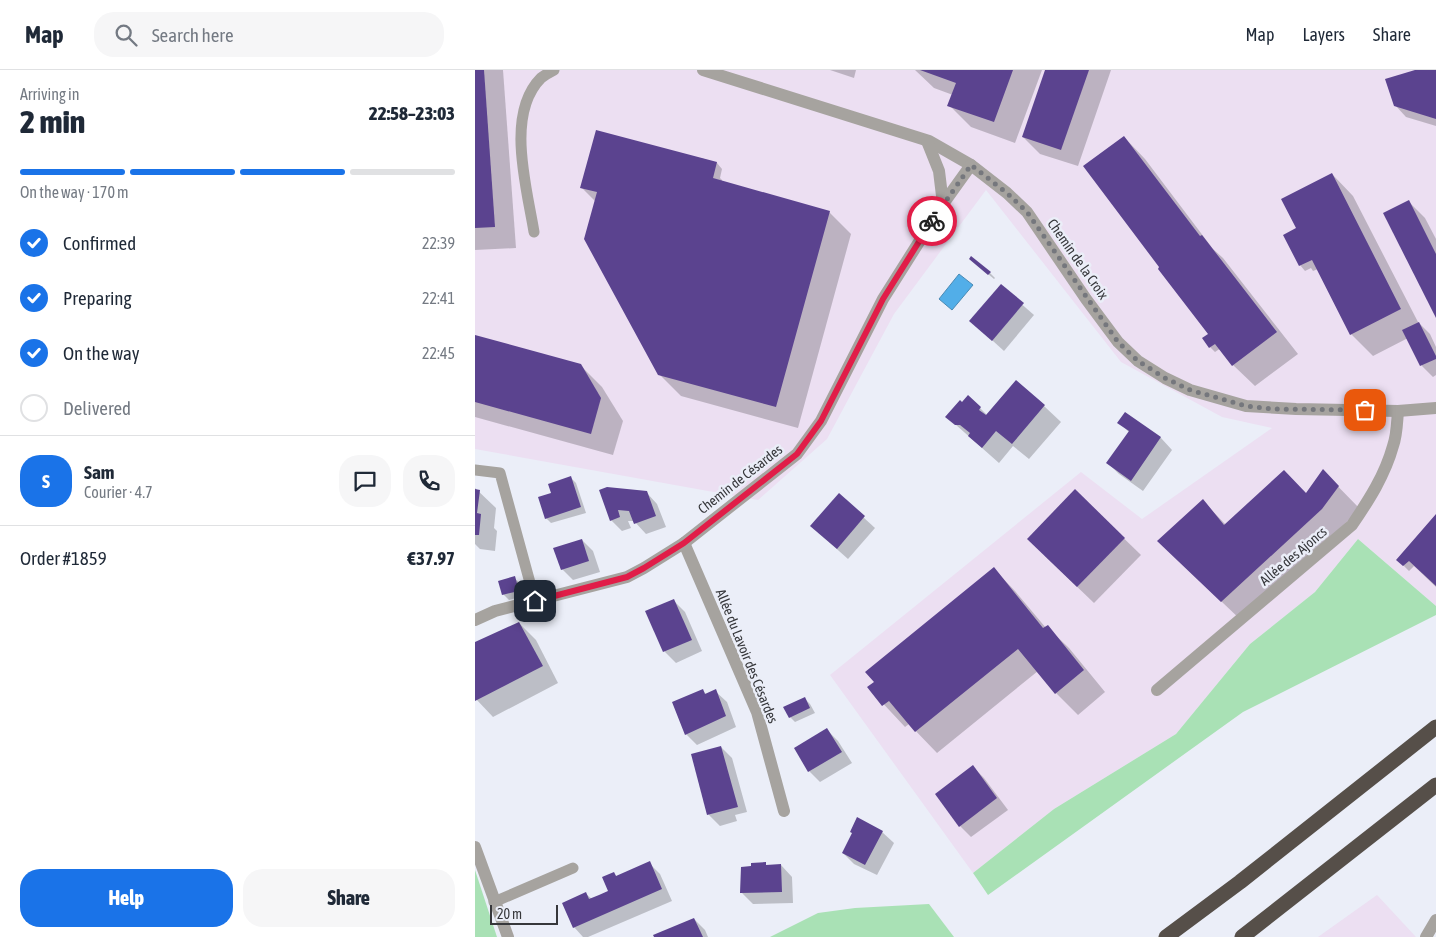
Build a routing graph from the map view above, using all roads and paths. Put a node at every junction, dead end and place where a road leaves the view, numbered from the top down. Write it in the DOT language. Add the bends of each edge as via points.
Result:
graph roads {
  1 [pos="554,70"];
  2 [pos="703,70"];
  3 [pos="927,141"];
  4 [pos="971,165"];
  5 [pos="943,204"];
  6 [pos="534,232"];
  7 [pos="1436,408"];
  8 [pos="1399,411"];
  9 [pos="475,470"];
  10 [pos="684,543"];
  11 [pos="535,601"];
  12 [pos="475,620"];
  13 [pos="1157,690"];
  14 [pos="1436,728"];
  15 [pos="1436,785"];
  16 [pos="784,811"];
  17 [pos="475,847"];
  18 [pos="573,868"];
  19 [pos="494,902"];
  20 [pos="1436,920"];
  21 [pos="509,937"];
  22 [pos="1166,937"];
  23 [pos="1242,937"];
  24 [pos="1426,937"];
  1 -- 6 [label="lane" via="542,77 525,106 520,144"];
  2 -- 3 [label="street, Chemin de la Croix"];
  3 -- 4 [label="street, Chemin de la Croix"];
  3 -- 5 [label="street" via="939,171"];
  4 -- 5 [label="street, Chemin de Césardes"];
  4 -- 8 [label="street, Chemin de la Croix" via="1027,212 1118,342 1138,361 1165,378 1190,390 1246,406"];
  5 -- 10 [label="street, Chemin de Césardes" via="883,299 821,421 797,454"];
  7 -- 8 [label="street, Chemin de la Croix"];
  8 -- 13 [label="street, Allée des Ajoncs" via="1394,445 1384,470 1373,494 1352,525"];
  9 -- 11 [label="lane" via="500,472"];
  10 -- 11 [label="street, Chemin de Césardes" via="627,577"];
  10 -- 16 [label="street, Allée du Lavoir des Césardes" via="757,712"];
  11 -- 12 [label="street, Chemin de Césardes" via="495,611"];
  14 -- 22 [label="highway"];
  15 -- 23 [label="highway"];
  17 -- 19 [label="street"];
  18 -- 19 [label="lane"];
  19 -- 21 [label="street"];
  20 -- 24 [label="street"];
}
